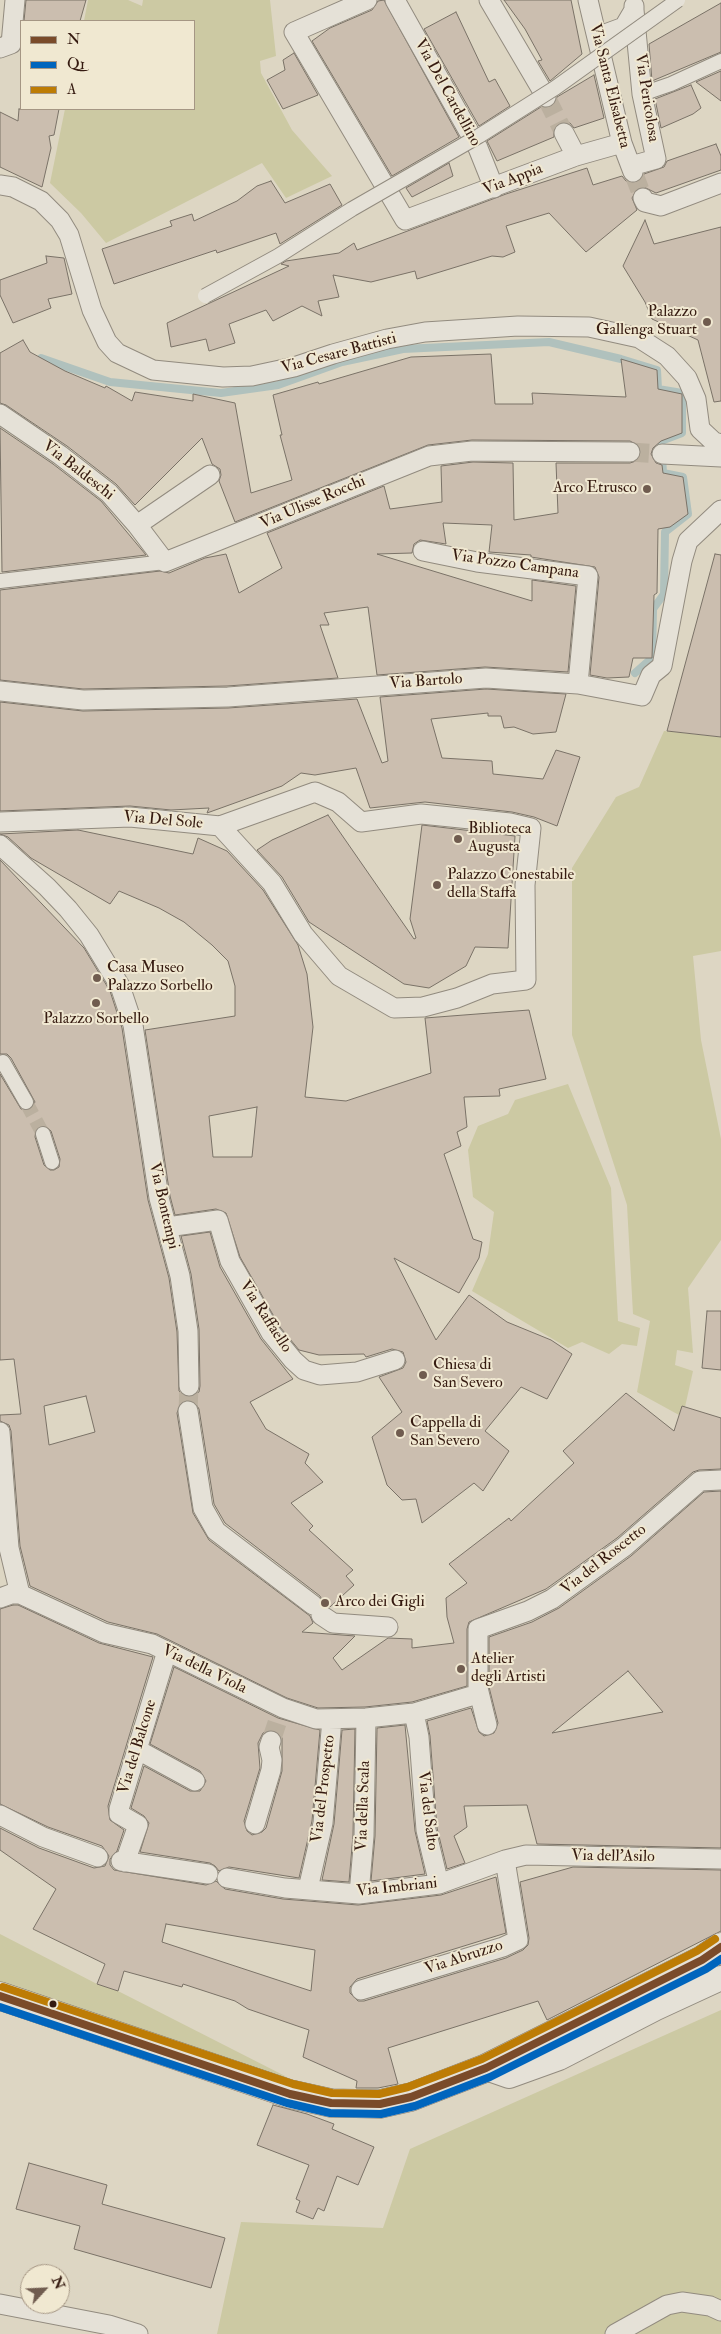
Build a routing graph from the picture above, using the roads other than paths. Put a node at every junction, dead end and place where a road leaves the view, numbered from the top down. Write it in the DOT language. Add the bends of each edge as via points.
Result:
graph roads {
  1 [pos="15,0"];
  2 [pos="367,0"];
  3 [pos="395,0"];
  4 [pos="489,0"];
  5 [pos="588,0"];
  6 [pos="678,0"];
  7 [pos="634,5"];
  8 [pos="597,37"];
  9 [pos="0,48"];
  10 [pos="721,61"];
  11 [pos="642,94"];
  12 [pos="546,96"];
  13 [pos="564,133"];
  14 [pos="622,143"];
  15 [pos="576,156"];
  16 [pos="632,169"];
  17 [pos="721,183"];
  18 [pos="0,185"];
  19 [pos="494,188"];
  20 [pos="644,200"];
  21 [pos="205,296"];
  22 [pos="0,414"];
  23 [pos="721,444"];
  24 [pos="630,452"];
  25 [pos="662,454"];
  26 [pos="721,457"];
  27 [pos="210,475"];
  28 [pos="721,510"];
  29 [pos="137,524"];
  30 [pos="423,551"];
  31 [pos="165,562"];
  32 [pos="1,579"];
  33 [pos="578,684"];
  34 [pos="0,691"];
  35 [pos="0,822"];
  36 [pos="220,826"];
  37 [pos="0,845"];
  38 [pos="3,1062"];
  39 [pos="26,1102"];
  40 [pos="43,1134"];
  41 [pos="52,1162"];
  42 [pos="167,1226"];
  43 [pos="394,1360"];
  44 [pos="188,1386"];
  45 [pos="188,1410"];
  46 [pos="0,1432"];
  47 [pos="721,1480"];
  48 [pos="20,1594"];
  49 [pos="0,1598"];
  50 [pos="388,1627"];
  51 [pos="168,1651"];
  52 [pos="478,1694"];
  53 [pos="414,1713"];
  54 [pos="332,1718"];
  55 [pos="366,1718"];
  56 [pos="487,1725"];
  57 [pos="271,1741"];
  58 [pos="138,1750"];
  59 [pos="195,1780"];
  60 [pos="0,1815"];
  61 [pos="255,1824"];
  62 [pos="98,1857"];
  63 [pos="721,1859"];
  64 [pos="505,1860"];
  65 [pos="208,1874"];
  66 [pos="227,1878"];
  67 [pos="439,1884"];
  68 [pos="308,1889"];
  69 [pos="359,1894"];
  70 [pos="721,1947"];
  71 [pos="721,1978"];
  72 [pos="361,1990"];
  73 [pos="0,1996"];
  74 [pos="486,2068"];
  75 [pos="0,2304"];
  76 [pos="721,2311"];
  77 [pos="108,2330"];
  78 [pos="138,2334"];
  79 [pos="614,2334"];
  1 -- 9 [label="street" via="11,44"];
  2 -- 19 [label="street, Via Appia" via="294,32 405,220"];
  3 -- 19 [label="street, Via Del Cardellino" via="478,148"];
  4 -- 12 [label="street"];
  5 -- 8 [label="street, Via Santa Elisabetta"];
  6 -- 21 [label="street, bridge" via="555,88 494,127"];
  7 -- 8 [label="street, Via Pericolosa" via="624,27"];
  7 -- 11 [label="street, Via Pericolosa"];
  8 -- 14 [label="street, Via Santa Elisabetta"];
  10 -- 11 [label="street"];
  11 -- 16 [label="street, Via Pericolosa" via="656,159"];
  13 -- 15 [label="street"];
  14 -- 15 [label="street, Via Appia"];
  14 -- 16 [label="street, Via Santa Elisabetta"];
  15 -- 19 [label="street, Via Appia"];
  17 -- 20 [label="street" via="661,206"];
  18 -- 23 [label="street, Via Cesare Battisti" via="30,194 52,210 70,235 92,310 107,342 117,353 153,370 223,377 252,376 294,367 378,341 425,332 518,326 589,327 639,338 667,356 688,378 696,399 700,429"];
  22 -- 29 [label="street, Via Baldeschi" via="109,493"];
  24 -- 31 [label="street, Via Ulisse Rocchi" via="472,451 429,456"];
  25 -- 26 [label="street"];
  27 -- 29 [label="street"];
  28 -- 33 [label="street, Via Bartolo" via="688,541 662,666 651,675 642,696"];
  29 -- 31 [label="street, Via Baldeschi"];
  30 -- 33 [label="street, Via Pozzo Campana" via="477,562 588,576"];
  31 -- 32 [label="street, Via Ulisse Rocchi"];
  33 -- 34 [label="street, Via Bartolo" via="486,678 228,697 92,700"];
  35 -- 36 [label="street, Via Del Sole" via="130,817"];
  36 -- 36 [label="street, Via Del Sole" via="315,792 338,802 361,822 421,814 531,828 525,885 526,980 492,984 423,1007 394,1008 339,976 303,934 272,883"];
  37 -- 42 [label="street, Via Bontempi" via="47,887 89,934 120,986 133,1025 148,1138"];
  38 -- 39 [label="street"];
  40 -- 41 [label="street"];
  42 -- 43 [label="street, Via Raffaello" via="218,1220 230,1261 271,1333 304,1370 320,1375 357,1372"];
  42 -- 44 [label="street, Via Bontempi" via="180,1276 188,1331"];
  45 -- 50 [label="street" via="204,1508 216,1531 333,1623"];
  46 -- 48 [label="street" via="9,1548"];
  47 -- 52 [label="street, Via del Roscetto" via="700,1481 624,1547 552,1599 478,1629"];
  48 -- 49 [label="street"];
  48 -- 51 [label="street, Via della Viola" via="86,1628"];
  51 -- 54 [label="street, Via della Viola" via="282,1711 316,1719"];
  51 -- 58 [label="street, Via del Balcone"];
  52 -- 53 [label="street, Via della Viola"];
  52 -- 56 [label="street"];
  53 -- 55 [label="street, Via della Viola"];
  53 -- 67 [label="street, Via del Salto" via="419,1737 426,1830"];
  54 -- 55 [label="street, Via della Viola"];
  54 -- 68 [label="street, Via del Prospetto" via="323,1823"];
  55 -- 69 [label="street, Via della Scala" via="364,1836"];
  57 -- 61 [label="street" via="271,1770"];
  58 -- 59 [label="street"];
  58 -- 65 [label="street, Via del Balcone" via="119,1809 119,1814 138,1825 123,1862"];
  60 -- 62 [label="street" via="43,1837"];
  63 -- 64 [label="street, Via dell'Asilo" via="526,1856"];
  64 -- 67 [label="street, Via Imbriani"];
  64 -- 72 [label="street, Via Abruzzo" via="518,1940"];
  66 -- 68 [label="street, Via Imbriani"];
  67 -- 69 [label="street, Via Imbriani"];
  68 -- 69 [label="street, Via Imbriani"];
  70 -- 74 [label="main road" via="702,1960"];
  71 -- 74 [label="street" via="559,2058 509,2076"];
  73 -- 74 [label="main road" via="290,2094 331,2103 380,2104 411,2097"];
  75 -- 77 [label="street"];
  76 -- 79 [label="street" via="682,2302 667,2305"];
  77 -- 78 [label="street"];
}
